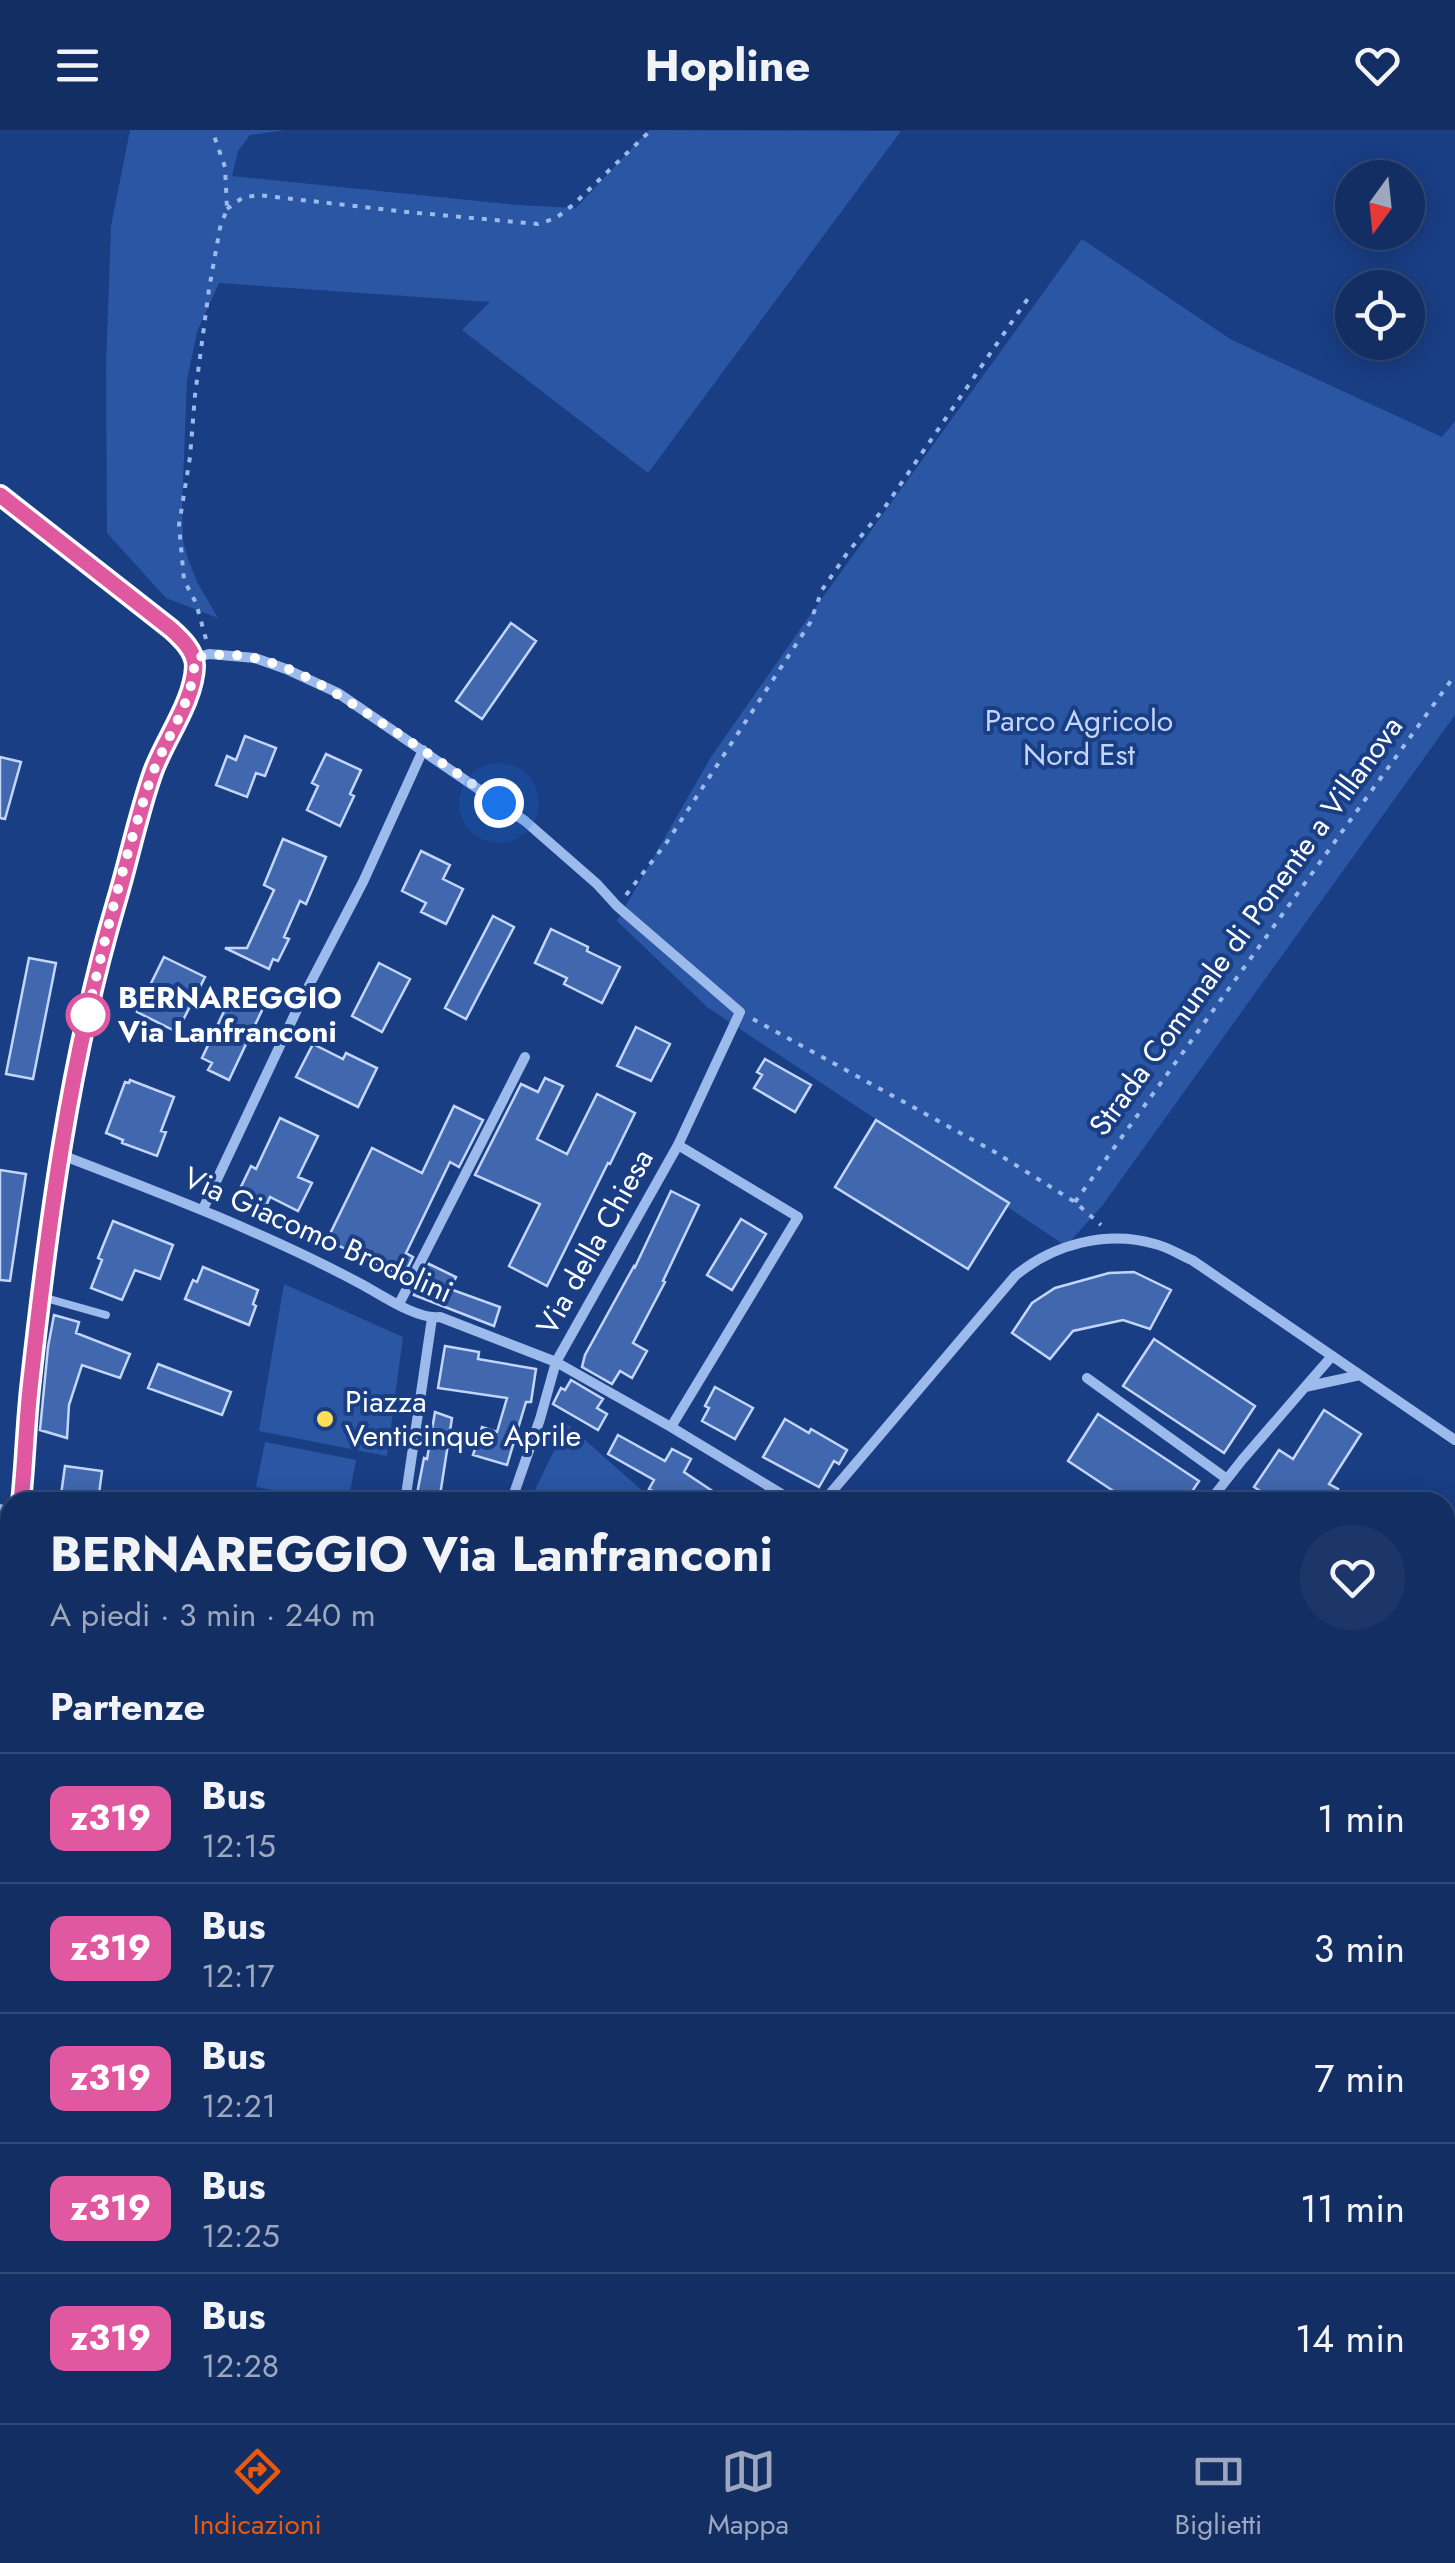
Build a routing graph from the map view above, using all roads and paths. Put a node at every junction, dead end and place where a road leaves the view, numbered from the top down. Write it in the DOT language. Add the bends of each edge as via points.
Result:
graph roads {
  1 [pos="212,130"];
  2 [pos="650,130"];
  3 [pos="227,209"];
  4 [pos="1031,294"];
  5 [pos="0,496"];
  6 [pos="209,654"];
  7 [pos="194,658"];
  8 [pos="1455,675"];
  9 [pos="424,750"];
  10 [pos="617,906"];
  11 [pos="740,1012"];
  12 [pos="525,1057"];
  13 [pos="678,1146"];
  14 [pos="59,1154"];
  15 [pos="1075,1202"];
  16 [pos="203,1209"];
  17 [pos="1116,1238"];
  18 [pos="42,1297"];
  19 [pos="399,1304"];
  20 [pos="106,1315"];
  21 [pos="432,1318"];
  22 [pos="1332,1356"];
  23 [pos="556,1362"];
  24 [pos="1360,1375"];
  25 [pos="1087,1378"];
  26 [pos="1304,1387"];
  27 [pos="671,1427"];
  28 [pos="1455,1440"];
  29 [pos="1227,1479"];
  30 [pos="22,1492"];
  31 [pos="406,1492"];
  32 [pos="515,1492"];
  33 [pos="778,1492"];
  34 [pos="831,1492"];
  35 [pos="1216,1492"];
  1 -- 3 [label="path" via="226,167"];
  2 -- 3 [label="path" via="574,204 538,224 258,194"];
  3 -- 6 [label="path" via="209,289 179,525 184,580"];
  4 -- 10 [label="path" via="822,590 810,624 667,842"];
  5 -- 7 [label="street" via="171,629"];
  6 -- 7 [label="street"];
  6 -- 9 [label="street" via="286,669 338,693"];
  7 -- 14 [label="street" via="190,689 152,774 106,935"];
  8 -- 15 [label="path, Strada Comunale di Ponente a Villanova"];
  9 -- 10 [label="street" via="525,821"];
  9 -- 16 [label="street"];
  10 -- 11 [label="street"];
  11 -- 13 [label="street, Via della Chiesa"];
  11 -- 15 [label="path"];
  12 -- 19 [label="street"];
  13 -- 23 [label="street, Via della Chiesa"];
  13 -- 27 [label="street" via="798,1217"];
  14 -- 16 [label="street, Via Giacomo Brodolini"];
  14 -- 18 [label="street"];
  15 -- 17 [label="path"];
  16 -- 19 [label="street, Via Giacomo Brodolini"];
  17 -- 22 [label="street" via="1155,1244 1192,1260"];
  17 -- 34 [label="street" via="1058,1248 1015,1276"];
  18 -- 20 [label="lane"];
  18 -- 30 [label="street"];
  19 -- 21 [label="street, Via Giacomo Brodolini"];
  21 -- 23 [label="street, Via Giacomo Brodolini"];
  21 -- 31 [label="street"];
  22 -- 24 [label="street"];
  22 -- 26 [label="street"];
  23 -- 27 [label="street, Via Giacomo Brodolini"];
  23 -- 32 [label="street, Via della Chiesa"];
  24 -- 26 [label="street"];
  24 -- 28 [label="street"];
  25 -- 29 [label="street"];
  26 -- 29 [label="street"];
  27 -- 33 [label="street, Via Giacomo Brodolini"];
  29 -- 35 [label="street"];
}
